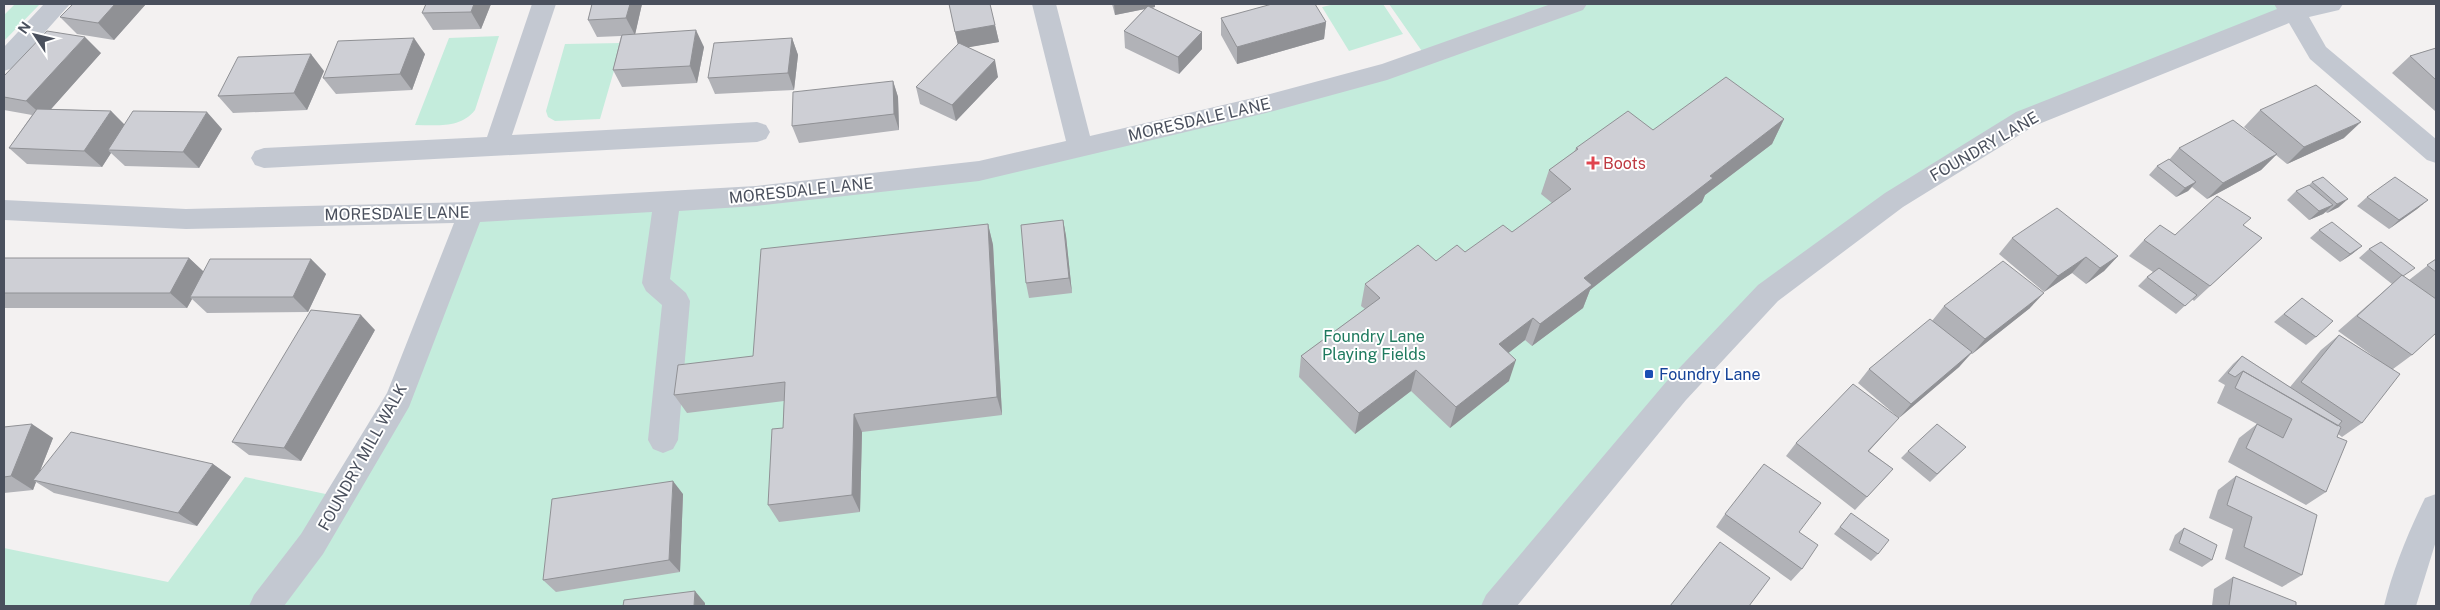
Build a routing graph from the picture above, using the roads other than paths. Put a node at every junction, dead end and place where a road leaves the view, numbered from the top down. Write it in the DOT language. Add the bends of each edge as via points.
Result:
graph roads {
  1 [pos="58,4"];
  2 [pos="544,4"];
  3 [pos="1044,4"];
  4 [pos="1575,4"];
  5 [pos="2331,4"];
  6 [pos="2290,8"];
  7 [pos="4,62"];
  8 [pos="757,132"];
  9 [pos="496,146"];
  10 [pos="1080,147"];
  11 [pos="2436,153"];
  12 [pos="264,158"];
  13 [pos="667,201"];
  14 [pos="4,210"];
  15 [pos="471,212"];
  16 [pos="664,440"];
  17 [pos="2436,508"];
  18 [pos="265,606"];
  19 [pos="1497,606"];
  20 [pos="2400,606"];
  1 -- 7 [label="street"];
  2 -- 9 [label="street"];
  3 -- 10 [label="street"];
  4 -- 10 [label="street, MORESDALE LANE" via="1387,71 1266,104"];
  5 -- 6 [label="street, FOUNDRY LANE"];
  6 -- 11 [label="street" via="2318,53"];
  6 -- 19 [label="street, FOUNDRY LANE" via="2025,119 1894,200 1776,287 1676,391"];
  8 -- 9 [label="street"];
  9 -- 12 [label="street"];
  10 -- 13 [label="street, MORESDALE LANE" via="979,171 756,196"];
  13 -- 15 [label="street, MORESDALE LANE"];
  13 -- 16 [label="street" via="656,283 676,302"];
  14 -- 15 [label="street, MORESDALE LANE" via="186,219"];
  15 -- 18 [label="street, FOUNDRY MILL WALK" via="399,398 312,544"];
  17 -- 20 [label="street" via="2408,576"];
}
